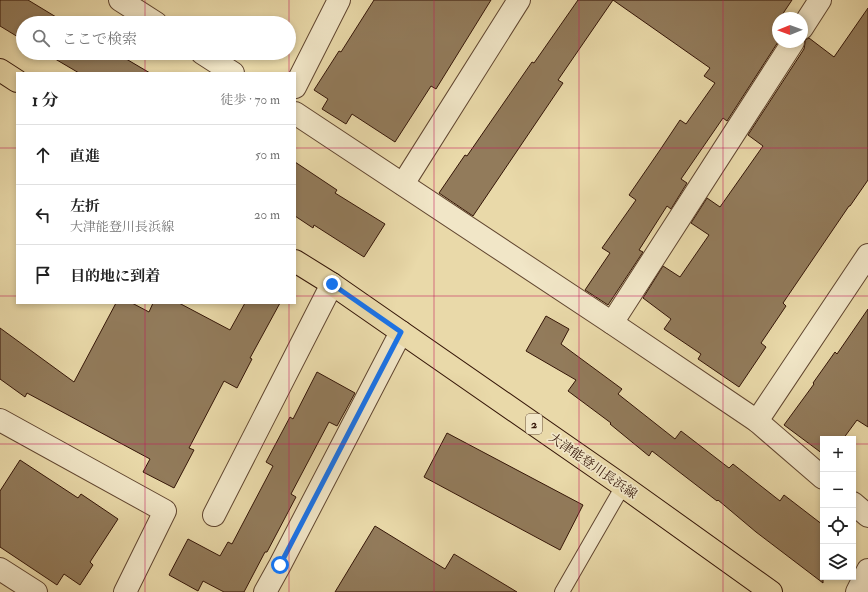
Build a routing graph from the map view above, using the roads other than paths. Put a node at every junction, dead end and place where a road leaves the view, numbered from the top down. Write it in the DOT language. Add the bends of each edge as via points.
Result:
graph roads {
  1 [pos="120,0"];
  2 [pos="339,0"];
  3 [pos="519,0"];
  4 [pos="820,0"];
  5 [pos="145,16"];
  6 [pos="808,19"];
  7 [pos="789,48"];
  8 [pos="213,60"];
  9 [pos="0,70"];
  10 [pos="231,72"];
  11 [pos="16,80"];
  12 [pos="296,85"];
  13 [pos="296,115"];
  14 [pos="403,184"];
  15 [pos="868,255"];
  16 [pos="296,262"];
  17 [pos="332,284"];
  18 [pos="612,323"];
  19 [pos="401,332"];
  20 [pos="0,420"];
  21 [pos="757,421"];
  22 [pos="820,475"];
  23 [pos="623,486"];
  24 [pos="856,506"];
  25 [pos="214,515"];
  26 [pos="868,516"];
  27 [pos="0,569"];
  28 [pos="868,570"];
  29 [pos="36,592"];
  30 [pos="125,592"];
  31 [pos="265,592"];
  32 [pos="562,592"];
  33 [pos="771,592"];
  34 [pos="857,592"];
  1 -- 5 [label="street"];
  2 -- 12 [label="street"];
  3 -- 14 [label="street"];
  4 -- 6 [label="street"];
  7 -- 18 [label="street"];
  8 -- 10 [label="street"];
  9 -- 11 [label="main road"];
  13 -- 14 [label="street"];
  14 -- 18 [label="street"];
  15 -- 21 [label="street"];
  16 -- 17 [label="main road, 大津能登川長浜線 / 2"];
  17 -- 19 [label="main road, 大津能登川長浜線 / 2"];
  17 -- 25 [label="street"];
  18 -- 21 [label="street"];
  19 -- 23 [label="main road, 大津能登川長浜線 / 2"];
  19 -- 31 [label="street"];
  20 -- 30 [label="street" via="165,511"];
  21 -- 22 [label="street"];
  23 -- 32 [label="lane"];
  23 -- 33 [label="main road, 大津能登川長浜線 / 2"];
  24 -- 26 [label="street"];
  27 -- 29 [label="street"];
  28 -- 34 [label="street"];
}
